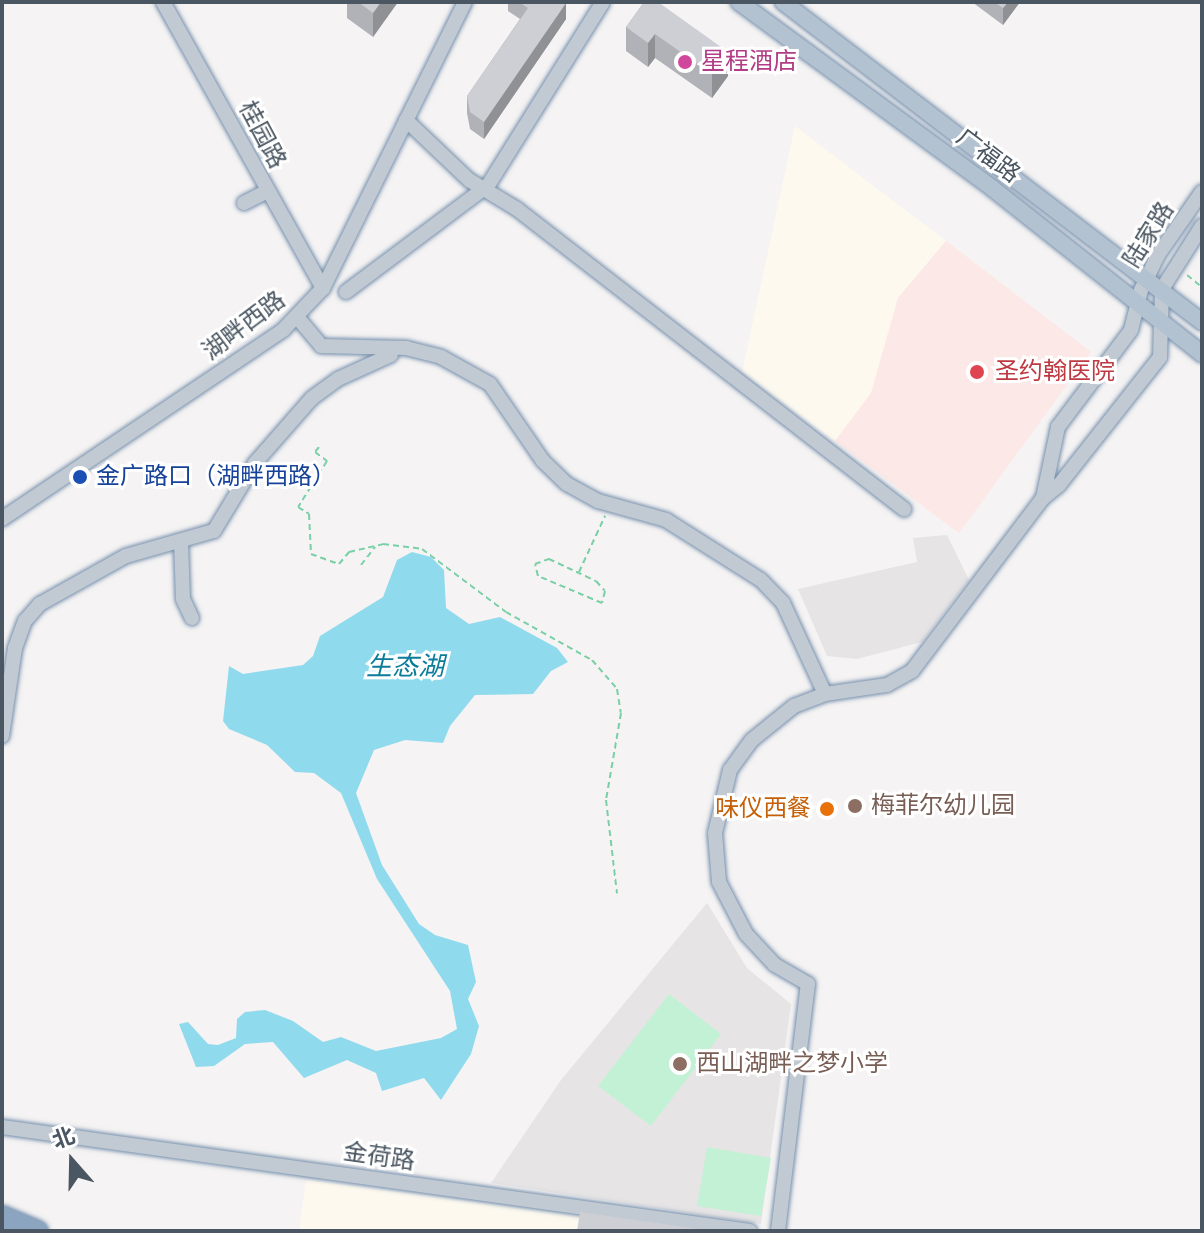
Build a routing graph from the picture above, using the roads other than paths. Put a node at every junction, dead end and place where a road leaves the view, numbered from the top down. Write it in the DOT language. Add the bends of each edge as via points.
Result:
graph roads {
  1 [pos="163,2"];
  2 [pos="465,2"];
  3 [pos="603,2"];
  4 [pos="739,2"];
  5 [pos="783,2"];
  6 [pos="406,120"];
  7 [pos="485,188"];
  8 [pos="268,191"];
  9 [pos="1202,192"];
  10 [pos="244,203"];
  11 [pos="1202,226"];
  12 [pos="1147,278"];
  13 [pos="323,288"];
  14 [pos="1162,289"];
  15 [pos="346,292"];
  16 [pos="1137,303"];
  17 [pos="297,317"];
  18 [pos="1158,321"];
  19 [pos="1202,322"];
  20 [pos="406,348"];
  21 [pos="1202,354"];
  22 [pos="1043,498"];
  23 [pos="904,509"];
  24 [pos="2,519"];
  25 [pos="181,542"];
  26 [pos="192,618"];
  27 [pos="825,694"];
  28 [pos="2,736"];
  29 [pos="2,1127"];
  30 [pos="2,1216"];
  31 [pos="38,1231"];
  32 [pos="750,1231"];
  33 [pos="778,1231"];
  1 -- 8 [label="street, 桂园路"];
  2 -- 6 [label="street, 湖畔西路"];
  3 -- 7 [label="street"];
  4 -- 16 [label="main road, 广福路"];
  5 -- 12 [label="main road, 广福路"];
  6 -- 7 [label="street"];
  6 -- 13 [label="street, 湖畔西路"];
  7 -- 15 [label="street"];
  7 -- 23 [label="street"];
  8 -- 10 [label="street"];
  8 -- 13 [label="street, 桂园路"];
  9 -- 12 [label="street, 陆家路"];
  11 -- 14 [label="street, 陆家路"];
  12 -- 14 [label="main road, 广福路"];
  12 -- 16 [label="street, 陆家路"];
  13 -- 17 [label="street, 湖畔西路"];
  14 -- 18 [label="street, 陆家路"];
  14 -- 19 [label="main road, 广福路"];
  16 -- 18 [label="main road, 广福路"];
  16 -- 22 [label="street, 陆家路" via="1131,330 1058,427"];
  17 -- 20 [label="street" via="321,346"];
  17 -- 24 [label="street, 湖畔西路"];
  18 -- 21 [label="main road, 广福路"];
  18 -- 22 [label="street, 陆家路" via="1160,357 1059,485"];
  20 -- 25 [label="street" via="338,379 312,398 255,463 214,531"];
  20 -- 27 [label="street" via="441,357 490,384 543,461 582,494 666,520 761,580 783,603"];
  22 -- 27 [label="street, 陆家路" via="912,671 887,685"];
  25 -- 26 [label="street" via="183,599"];
  25 -- 28 [label="street" via="126,556 40,604 25,621 15,648"];
  27 -- 33 [label="street, 陆家路" via="794,706 752,740 730,770 715,833 719,882 746,934 774,964 808,984"];
  29 -- 32 [label="street, 金荷路"];
  30 -- 31 [label="highway"];
}
